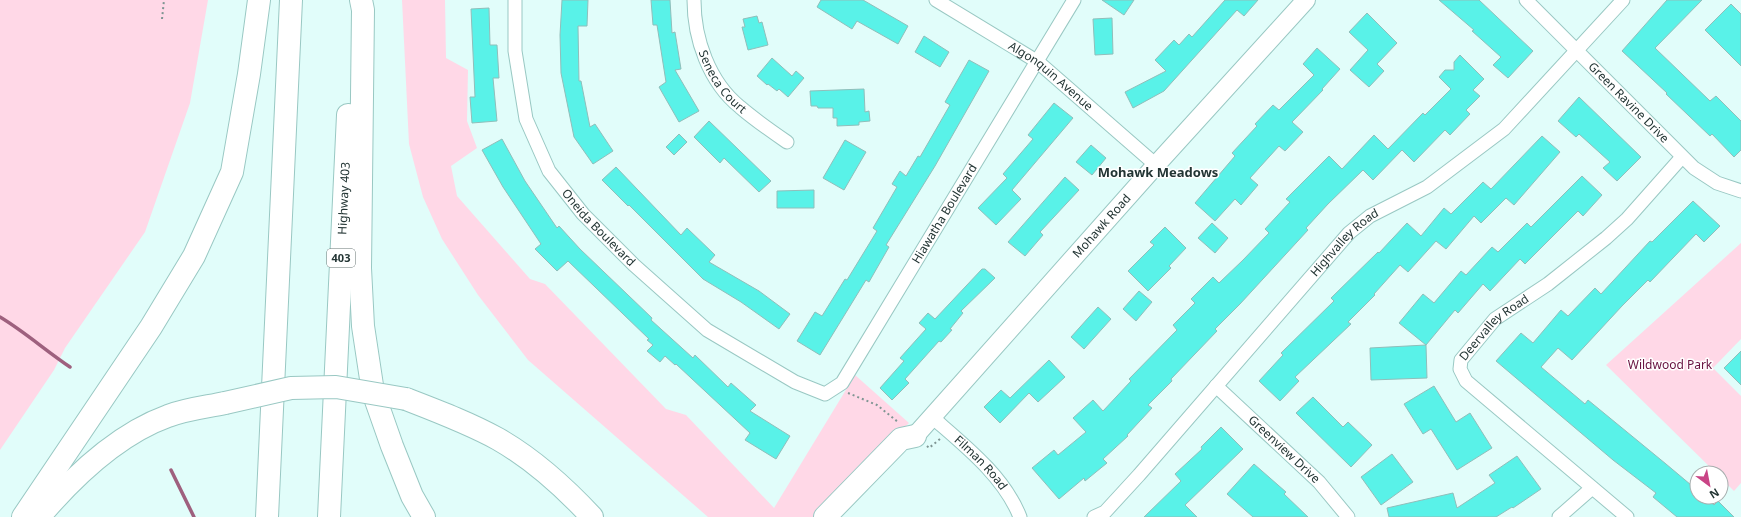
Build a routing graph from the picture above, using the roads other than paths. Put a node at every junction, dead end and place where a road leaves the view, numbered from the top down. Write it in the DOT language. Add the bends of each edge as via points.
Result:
graph roads {
  1 [pos="259,0"];
  2 [pos="291,0"];
  3 [pos="353,0"];
  4 [pos="361,0"];
  5 [pos="516,0"];
  6 [pos="694,0"];
  7 [pos="936,0"];
  8 [pos="1074,0"];
  9 [pos="1306,0"];
  10 [pos="1526,0"];
  11 [pos="1624,0"];
  12 [pos="1577,50"];
  13 [pos="1038,62"];
  14 [pos="787,142"];
  15 [pos="1682,157"];
  16 [pos="1156,165"];
  17 [pos="1741,191"];
  18 [pos="795,382"];
  19 [pos="1216,386"];
  20 [pos="932,417"];
  21 [pos="915,436"];
  22 [pos="1592,488"];
  23 [pos="23,517"];
  24 [pos="39,517"];
  25 [pos="268,517"];
  26 [pos="329,517"];
  27 [pos="424,517"];
  28 [pos="592,517"];
  29 [pos="824,517"];
  30 [pos="842,517"];
  31 [pos="1020,517"];
  32 [pos="1094,517"];
  33 [pos="1348,517"];
  34 [pos="1559,517"];
  35 [pos="1627,517"];
  1 -- 23 [label="highway" via="232,172 194,256 151,327"];
  2 -- 25 [label="highway"];
  3 -- 26 [label="highway, Highway 403 / 403"];
  4 -- 27 [label="highway" via="363,10 360,268 363,326 373,392 403,474"];
  5 -- 18 [label="street, Oneida Boulevard" via="515,52 526,120 549,171 583,214 634,265 707,330"];
  6 -- 14 [label="street, Seneca Court" via="694,21 702,51 717,83 738,106"];
  7 -- 13 [label="street, Algonquin Avenue"];
  8 -- 13 [label="street, Hiawatha Boulevard"];
  9 -- 16 [label="main road, Mohawk Road"];
  10 -- 12 [label="street, Green Ravine Drive"];
  11 -- 12 [label="street, Highvalley Road"];
  12 -- 15 [label="street, Green Ravine Drive"];
  12 -- 19 [label="street, Highvalley Road" via="1504,129 1427,187 1370,216 1349,233"];
  13 -- 16 [label="street, Algonquin Avenue"];
  13 -- 18 [label="street, Hiawatha Boulevard" via="842,383 825,394"];
  15 -- 17 [label="street, Green Ravine Drive" via="1717,183"];
  15 -- 22 [label="street, Deervalley Road" via="1616,229 1548,284 1495,319 1461,360 1460,369 1466,381"];
  16 -- 20 [label="main road, Mohawk Road"];
  19 -- 32 [label="street, Highvalley Road" via="1105,512"];
  19 -- 33 [label="street, Greenview Drive" via="1319,482"];
  20 -- 21 [label="main road, Mohawk Road"];
  20 -- 31 [label="street, Filman Road" via="999,482 1017,508"];
  21 -- 29 [label="highway" via="901,439"];
  21 -- 30 [label="highway" via="910,448"];
  22 -- 34 [label="street"];
  22 -- 35 [label="street, Deervalley Road"];
  24 -- 28 [label="highway, bridge" via="60,492 117,442 168,416 291,388 336,387 406,398 499,440 571,494"];
}
